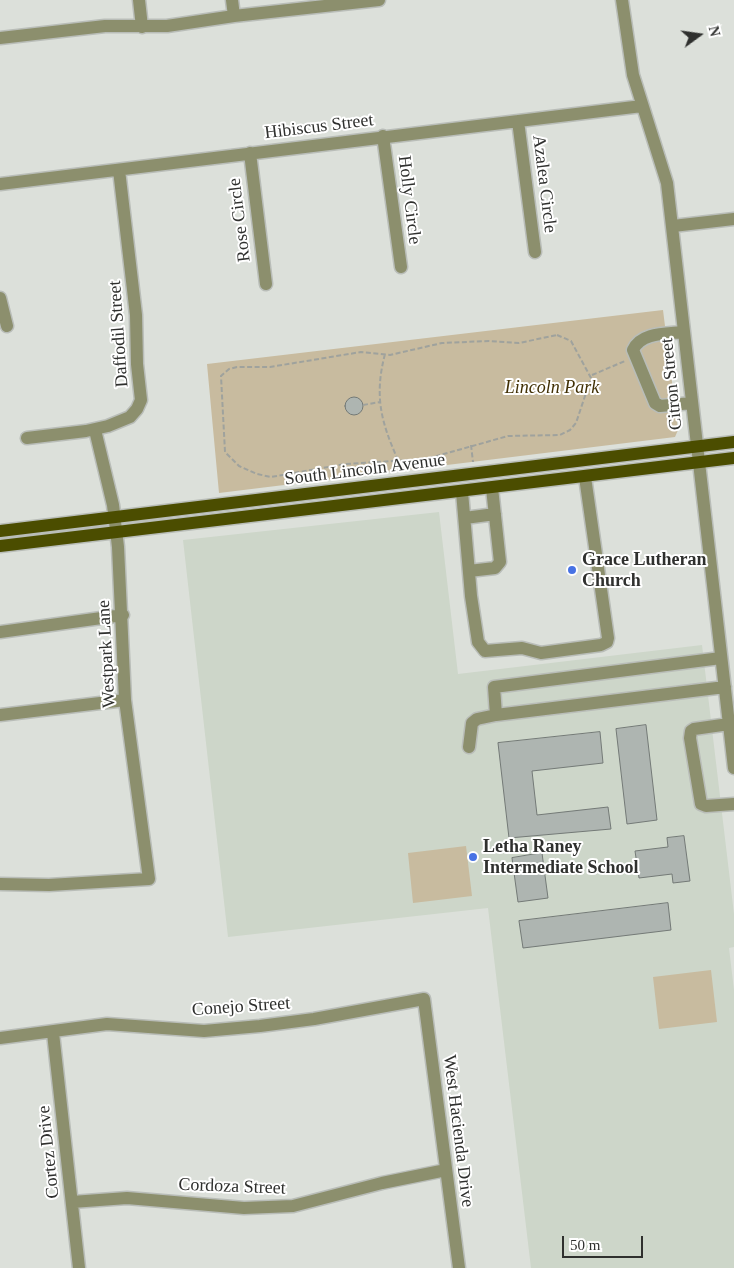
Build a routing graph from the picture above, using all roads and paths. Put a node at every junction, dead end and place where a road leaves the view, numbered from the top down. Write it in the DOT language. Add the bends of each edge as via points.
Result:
graph roads {
  1 [pos="139,0"];
  2 [pos="232,0"];
  3 [pos="379,0"];
  4 [pos="622,0"];
  5 [pos="234,16"];
  6 [pos="142,27"];
  7 [pos="0,38"];
  8 [pos="642,106"];
  9 [pos="518,121"];
  10 [pos="383,136"];
  11 [pos="250,153"];
  12 [pos="119,170"];
  13 [pos="0,184"];
  14 [pos="734,219"];
  15 [pos="673,226"];
  16 [pos="534,252"];
  17 [pos="401,267"];
  18 [pos="266,284"];
  19 [pos="0,298"];
  20 [pos="7,326"];
  21 [pos="684,332"];
  22 [pos="385,354"];
  23 [pos="636,356"];
  24 [pos="591,376"];
  25 [pos="380,402"];
  26 [pos="692,403"];
  27 [pos="363,405"];
  28 [pos="95,430"];
  29 [pos="27,438"];
  30 [pos="734,442"];
  31 [pos="471,445"];
  32 [pos="696,447"];
  33 [pos="734,458"];
  34 [pos="398,460"];
  35 [pos="698,462"];
  36 [pos="466,466"];
  37 [pos="586,476"];
  38 [pos="492,488"];
  39 [pos="462,492"];
  40 [pos="495,514"];
  41 [pos="114,517"];
  42 [pos="465,518"];
  43 [pos="0,531"];
  44 [pos="116,532"];
  45 [pos="0,546"];
  46 [pos="469,571"];
  47 [pos="123,615"];
  48 [pos="0,632"];
  49 [pos="721,658"];
  50 [pos="724,687"];
  51 [pos="125,700"];
  52 [pos="0,715"];
  53 [pos="496,715"];
  54 [pos="729,724"];
  55 [pos="469,747"];
  56 [pos="734,768"];
  57 [pos="734,804"];
  58 [pos="0,884"];
  59 [pos="424,999"];
  60 [pos="53,1033"];
  61 [pos="0,1038"];
  62 [pos="446,1170"];
  63 [pos="72,1202"];
  64 [pos="79,1268"];
  65 [pos="459,1268"];
  1 -- 6 [label="street"];
  2 -- 5 [label="street"];
  3 -- 5 [label="street"];
  4 -- 8 [label="street, Citron Street" via="633,75"];
  5 -- 6 [label="street"];
  6 -- 7 [label="street" via="105,26"];
  8 -- 9 [label="street, Hibiscus Street"];
  8 -- 15 [label="street, Citron Street" via="667,183"];
  9 -- 10 [label="street, Hibiscus Street"];
  9 -- 16 [label="street, Azalea Circle"];
  10 -- 11 [label="street, Hibiscus Street"];
  10 -- 17 [label="street, Holly Circle"];
  11 -- 12 [label="street, Hibiscus Street"];
  11 -- 18 [label="street, Rose Circle"];
  12 -- 13 [label="street, Hibiscus Street"];
  12 -- 28 [label="street, Daffodil Street" via="136,315 141,400 130,417"];
  14 -- 15 [label="street"];
  15 -- 21 [label="street, Citron Street"];
  19 -- 20 [label="street"];
  21 -- 23 [label="street" via="649,336 635,347"];
  21 -- 26 [label="street, Citron Street"];
  22 -- 24 [label="path" via="442,342 489,340 519,343 557,335 571,341"];
  22 -- 25 [label="path"];
  22 -- 34 [label="path" via="361,352 270,367 229,369 221,376 223,445 225,452 239,466 272,477 345,464"];
  23 -- 24 [label="path"];
  23 -- 26 [label="street" via="655,403 660,406"];
  24 -- 31 [label="path" via="576,423 570,430 552,437 508,436"];
  25 -- 27 [label="path"];
  25 -- 34 [label="path" via="382,422"];
  26 -- 32 [label="street, Citron Street"];
  28 -- 29 [label="street, Daffodil Street"];
  28 -- 41 [label="street, Westpark Lane"];
  30 -- 32 [label="main road, South Lincoln Avenue"];
  31 -- 34 [label="path" via="431,458"];
  31 -- 36 [label="path" via="474,464"];
  32 -- 35 [label="street, Citron Street"];
  32 -- 41 [label="main road, South Lincoln Avenue"];
  33 -- 35 [label="main road, South Lincoln Avenue"];
  35 -- 37 [label="main road, South Lincoln Avenue"];
  35 -- 49 [label="street, Citron Street"];
  37 -- 38 [label="main road, South Lincoln Avenue"];
  37 -- 46 [label="street" via="608,638 604,644 541,653 522,648 485,651 478,642"];
  38 -- 39 [label="main road, South Lincoln Avenue"];
  38 -- 40 [label="street"];
  39 -- 42 [label="street"];
  39 -- 44 [label="main road, South Lincoln Avenue"];
  40 -- 42 [label="street"];
  40 -- 46 [label="street" via="498,566 490,570"];
  41 -- 43 [label="main road, South Lincoln Avenue"];
  41 -- 44 [label="street, Westpark Lane"];
  42 -- 46 [label="street"];
  44 -- 45 [label="main road, South Lincoln Avenue"];
  44 -- 47 [label="street, Westpark Lane"];
  47 -- 48 [label="street"];
  47 -- 51 [label="street, Westpark Lane"];
  49 -- 50 [label="street, Citron Street"];
  49 -- 53 [label="street" via="494,687"];
  50 -- 53 [label="street"];
  50 -- 54 [label="street, Citron Street"];
  51 -- 52 [label="street"];
  51 -- 58 [label="street, Westpark Lane" via="149,878 49,885"];
  53 -- 55 [label="street" via="472,723"];
  54 -- 56 [label="street, Citron Street"];
  54 -- 57 [label="street" via="694,729 690,738 701,804"];
  59 -- 60 [label="street, Conejo Street" via="314,1019 204,1031 107,1024"];
  59 -- 62 [label="street, West Hacienda Drive"];
  60 -- 61 [label="street, Conejo Street"];
  60 -- 63 [label="street, Cortez Drive"];
  62 -- 63 [label="street, Cordoza Street" via="293,1206 244,1208 127,1198"];
  62 -- 65 [label="street, West Hacienda Drive"];
  63 -- 64 [label="street, Cortez Drive"];
}
